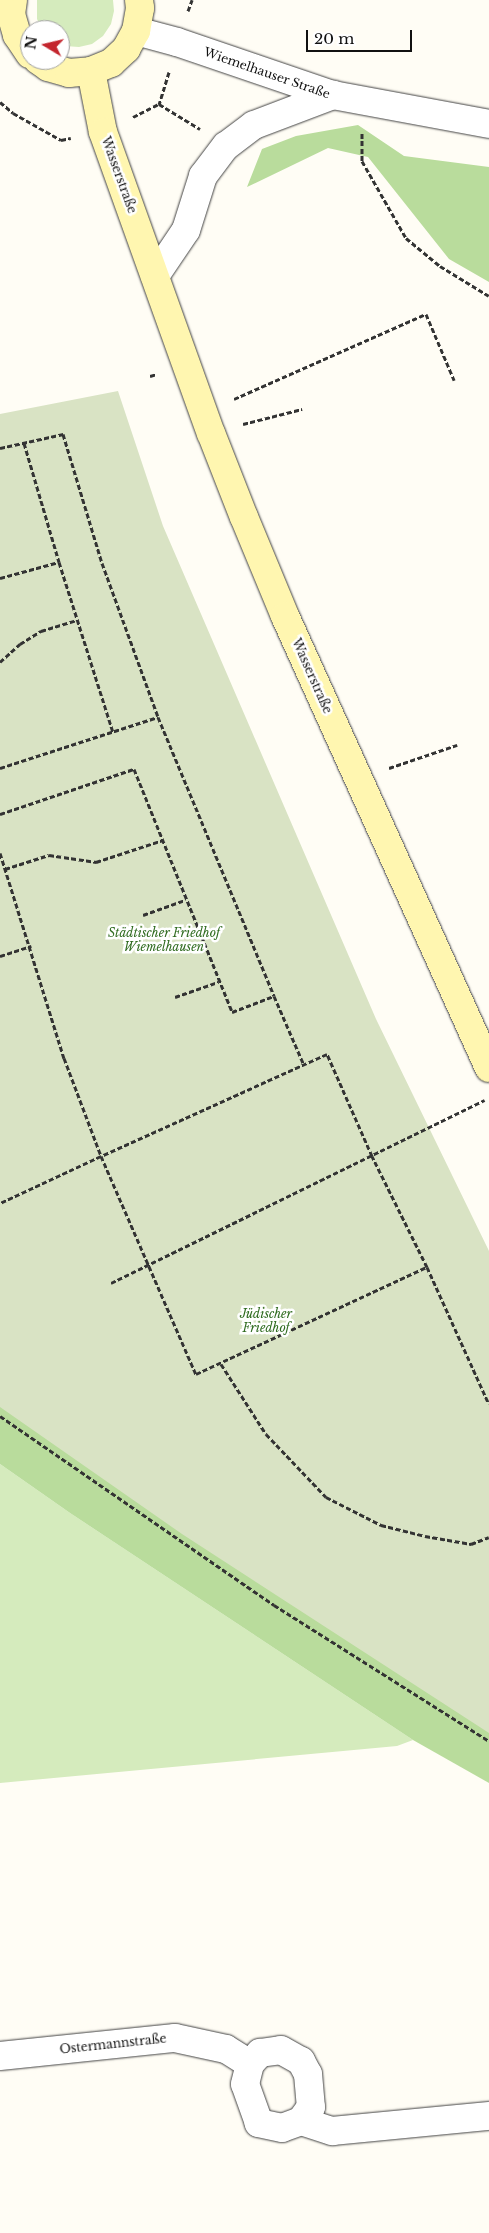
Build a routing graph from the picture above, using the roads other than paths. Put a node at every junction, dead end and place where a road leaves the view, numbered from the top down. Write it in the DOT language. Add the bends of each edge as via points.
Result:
graph roads {
  1 [pos="139,0"];
  2 [pos="8,10"];
  3 [pos="136,31"];
  4 [pos="20,39"];
  5 [pos="58,70"];
  6 [pos="92,71"];
  7 [pos="333,95"];
  8 [pos="489,124"];
  9 [pos="155,276"];
  10 [pos="489,1068"];
  11 [pos="0,2056"];
  12 [pos="250,2064"];
  13 [pos="489,2116"];
  14 [pos="301,2122"];
  1 -- 3 [label="main road"];
  2 -- 4 [label="main road"];
  3 -- 6 [label="main road" via="126,49 111,63"];
  3 -- 7 [label="street, Wiemelhauser Straße" via="178,42"];
  5 -- 6 [label="main road" via="69,73"];
  6 -- 9 [label="main road, Wasserstraße" via="103,132"];
  7 -- 8 [label="street, Wiemelhauser Straße"];
  7 -- 9 [label="street" via="254,125 226,146 203,176 186,230"];
  9 -- 10 [label="main road, Wasserstraße" via="207,423 285,616"];
  11 -- 12 [label="street, Ostermannstraße" via="174,2038 226,2049"];
  12 -- 14 [label="street" via="245,2084 259,2123 282,2128"];
  12 -- 14 [label="street" via="260,2053 281,2050 302,2061 308,2074 312,2107"];
  13 -- 14 [label="street" via="332,2131"];
}
